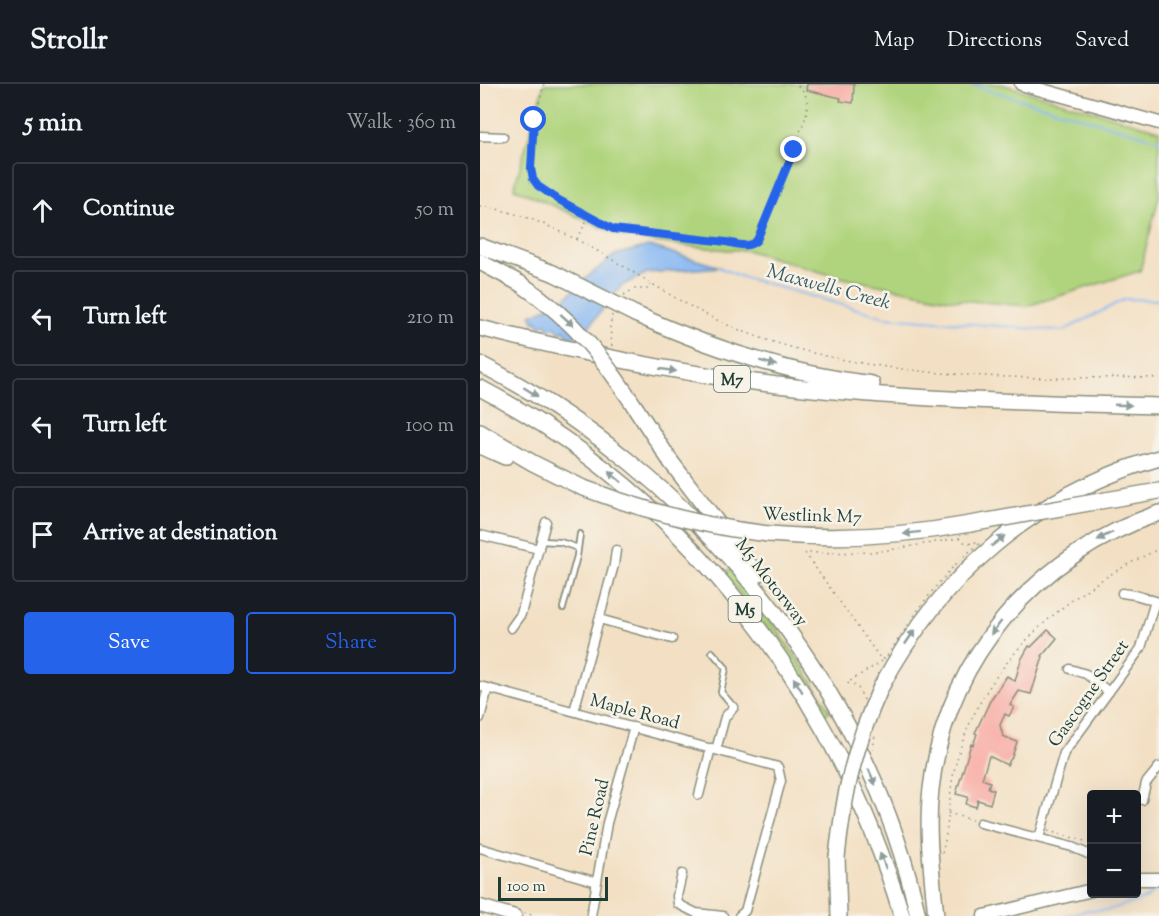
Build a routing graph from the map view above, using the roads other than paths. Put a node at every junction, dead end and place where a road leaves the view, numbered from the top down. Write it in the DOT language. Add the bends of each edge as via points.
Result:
graph roads {
  1 [pos="1021,84"];
  2 [pos="1159,123"];
  3 [pos="480,136"];
  4 [pos="503,137"];
  5 [pos="480,246"];
  6 [pos="480,262"];
  7 [pos="480,328"];
  8 [pos="480,364"];
  9 [pos="480,388"];
  10 [pos="1087,404"];
  11 [pos="1159,406"];
  12 [pos="480,432"];
  13 [pos="480,446"];
  14 [pos="1159,458"];
  15 [pos="560,479"];
  16 [pos="1159,491"];
  17 [pos="1159,513"];
  18 [pos="546,522"];
  19 [pos="580,534"];
  20 [pos="480,535"];
  21 [pos="540,545"];
  22 [pos="578,548"];
  23 [pos="616,550"];
  24 [pos="1122,593"];
  25 [pos="1157,602"];
  26 [pos="563,608"];
  27 [pos="599,619"];
  28 [pos="511,628"];
  29 [pos="672,639"];
  30 [pos="712,652"];
  31 [pos="815,669"];
  32 [pos="1070,669"];
  33 [pos="484,687"];
  34 [pos="1108,692"];
  35 [pos="734,707"];
  36 [pos="574,711"];
  37 [pos="480,718"];
  38 [pos="634,727"];
  39 [pos="714,749"];
  40 [pos="1159,767"];
  41 [pos="699,795"];
  42 [pos="1143,800"];
  43 [pos="980,823"];
  44 [pos="1040,834"];
  45 [pos="480,848"];
  46 [pos="1087,854"];
  47 [pos="682,874"];
  48 [pos="1141,879"];
  49 [pos="1159,879"];
  50 [pos="597,882"];
  51 [pos="1087,891"];
  52 [pos="480,906"];
  53 [pos="515,916"];
  54 [pos="591,916"];
  55 [pos="723,916"];
  56 [pos="739,916"];
  57 [pos="840,916"];
  58 [pos="902,916"];
  59 [pos="918,916"];
  60 [pos="936,916"];
  61 [pos="984,916"];
  1 -- 2 [label="main road"];
  3 -- 4 [label="street"];
  5 -- 10 [label="highway, one-way, bridge" via="552,273 685,336 734,353 823,376 887,386"];
  6 -- 31 [label="highway, one-way, bridge" via="555,308 585,337 676,469 788,618"];
  7 -- 10 [label="highway, M7, one-way" via="652,367 749,382 913,398"];
  8 -- 31 [label="highway, M5 Motorway / M5, one-way" via="566,415 683,508 744,575"];
  58 -- 9 [label="highway, M5, one-way" via="868,820 835,749 783,660 738,601 671,528 614,477 561,437"];
  10 -- 11 [label="highway, M7, one-way"];
  12 -- 15 [label="highway"];
  13 -- 15 [label="highway"];
  57 -- 14 [label="highway, one-way, bridge" via="837,857 849,774 881,687 926,615 983,553 1015,528 1072,493"];
  16 -- 15 [label="highway, Westlink M7, one-way, bridge" via="970,524 880,536 817,537 717,527 666,515 581,486 574,489"];
  17 -- 60 [label="highway, one-way" via="1093,542 1057,567 1013,608 968,671 948,715 931,790 930,845"];
  18 -- 21 [label="street"];
  19 -- 22 [label="lane"];
  20 -- 21 [label="street"];
  21 -- 22 [label="lane" via="557,541"];
  21 -- 28 [label="street" via="521,614"];
  22 -- 26 [label="lane"];
  23 -- 27 [label="street"];
  24 -- 25 [label="street"];
  25 -- 34 [label="street, Gascogne Street" via="1141,648"];
  27 -- 29 [label="street"];
  27 -- 36 [label="street"];
  30 -- 35 [label="lane" via="726,668 721,692"];
  31 -- 59 [label="highway, M5 Motorway / M5, one-way" via="881,798"];
  32 -- 34 [label="street" via="1086,674"];
  33 -- 36 [label="street, Maple Road"];
  33 -- 37 [label="street"];
  34 -- 44 [label="street, Gascogne Street" via="1064,753"];
  35 -- 39 [label="street" via="725,717"];
  36 -- 38 [label="street, Maple Road"];
  38 -- 39 [label="street, Maple Road"];
  38 -- 50 [label="street, Pine Road" via="607,823"];
  39 -- 41 [label="street"];
  39 -- 56 [label="street, Maple Road" via="780,770 781,781 748,900"];
  40 -- 42 [label="street" via="1146,783"];
  43 -- 44 [label="street"];
  44 -- 46 [label="street"];
  45 -- 50 [label="street"];
  47 -- 55 [label="street" via="678,904 696,912"];
  48 -- 49 [label="main road"];
  50 -- 54 [label="street, Pine Road"];
  51 -- 61 [label="main road"];
  52 -- 53 [label="main road"];
}
